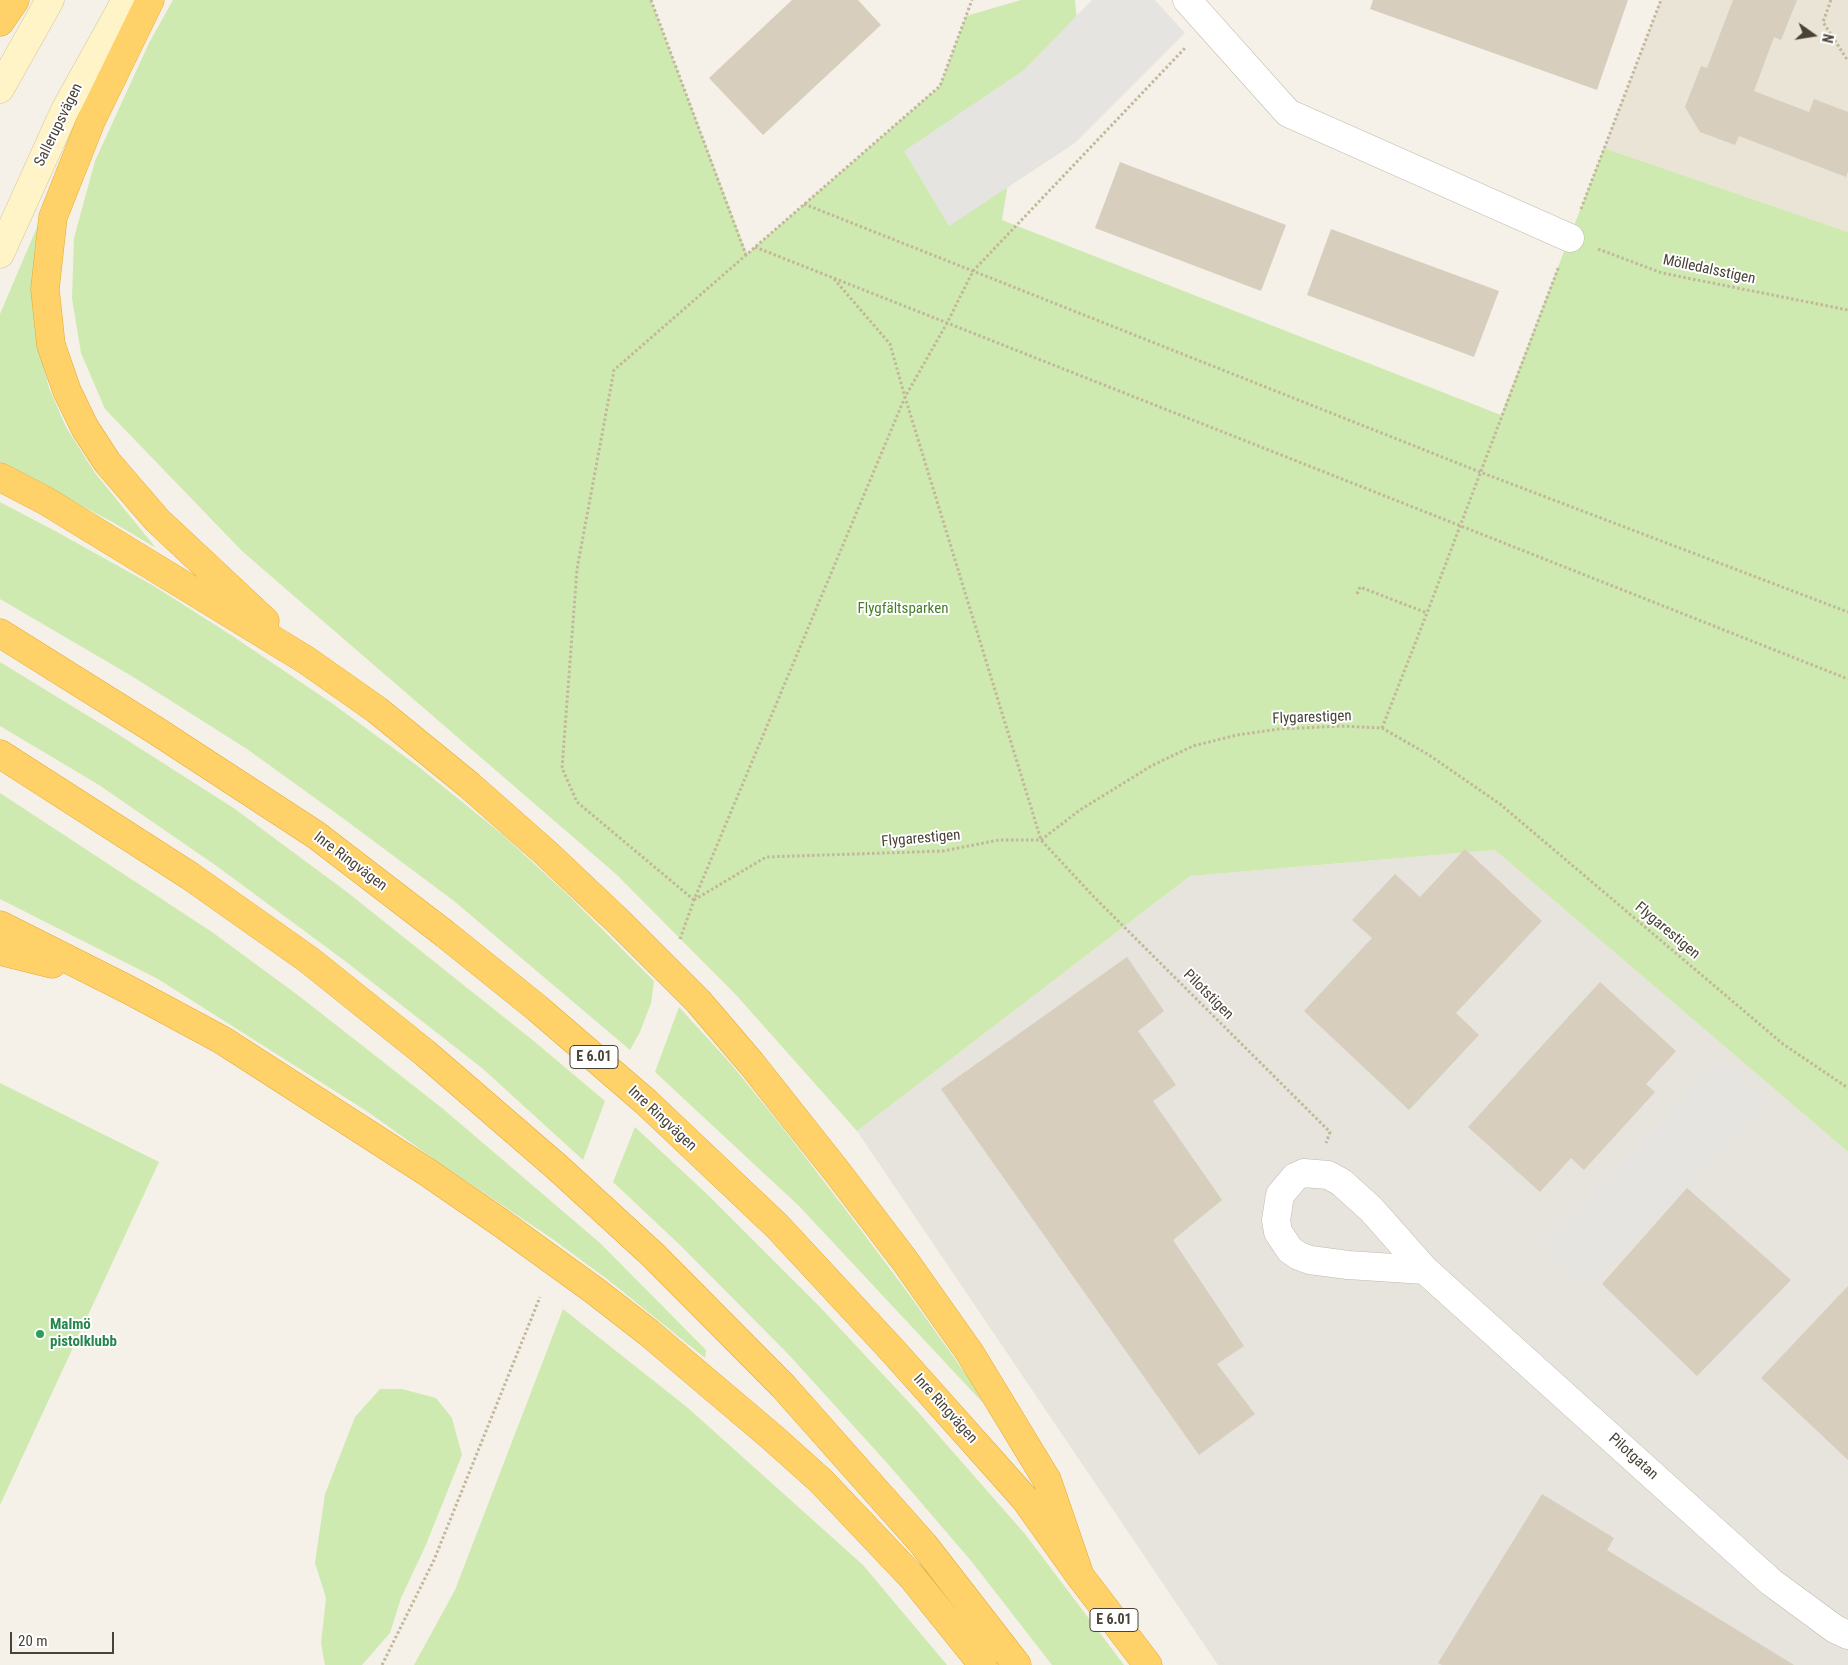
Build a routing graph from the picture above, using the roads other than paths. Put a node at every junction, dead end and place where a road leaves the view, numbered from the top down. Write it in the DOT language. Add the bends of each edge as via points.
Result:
graph roads {
  1 [pos="15,0"];
  2 [pos="50,0"];
  3 [pos="126,0"];
  4 [pos="150,0"];
  5 [pos="1187,0"];
  6 [pos="0,22"];
  7 [pos="0,89"];
  8 [pos="1570,238"];
  9 [pos="0,254"];
  10 [pos="0,477"];
  11 [pos="8,638"];
  12 [pos="306,660"];
  13 [pos="0,754"];
  14 [pos="0,925"];
  15 [pos="0,951"];
  16 [pos="129,990"];
  17 [pos="1424,1270"];
  18 [pos="1080,1576"];
  19 [pos="1848,1635"];
  20 [pos="983,1665"];
  21 [pos="1017,1665"];
  22 [pos="1148,1665"];
  1 -- 6 [label="highway"];
  2 -- 7 [label="main road"];
  3 -- 9 [label="main road, Sallerupsvägen" via="65,110"];
  4 -- 12 [label="highway" via="91,121 53,217 45,290 51,346 85,428 108,462 158,520"];
  5 -- 8 [label="street" via="1288,113"];
  10 -- 12 [label="highway"];
  11 -- 18 [label="highway, Inre Ringvägen / E 6.01" via="316,836 537,1008 646,1102 777,1226 893,1351 1025,1499"];
  12 -- 18 [label="highway" via="376,710 546,853 698,1001 751,1063 905,1261 970,1354 1047,1480"];
  13 -- 21 [label="highway" via="190,876 309,960 425,1053 556,1167 653,1255 783,1386 924,1545"];
  14 -- 16 [label="highway"];
  15 -- 16 [label="highway" via="84,973"];
  16 -- 20 [label="highway" via="222,1040 410,1161 502,1223 649,1333 821,1481 912,1577"];
  17 -- 17 [label="street, Pilotgatan" via="1372,1209 1328,1175 1295,1177 1280,1195 1276,1220 1278,1232 1290,1250 1310,1260"];
  17 -- 19 [label="street, Pilotgatan" via="1771,1582"];
  18 -- 22 [label="highway, Inre Ringvägen / E 6.01"];
}
